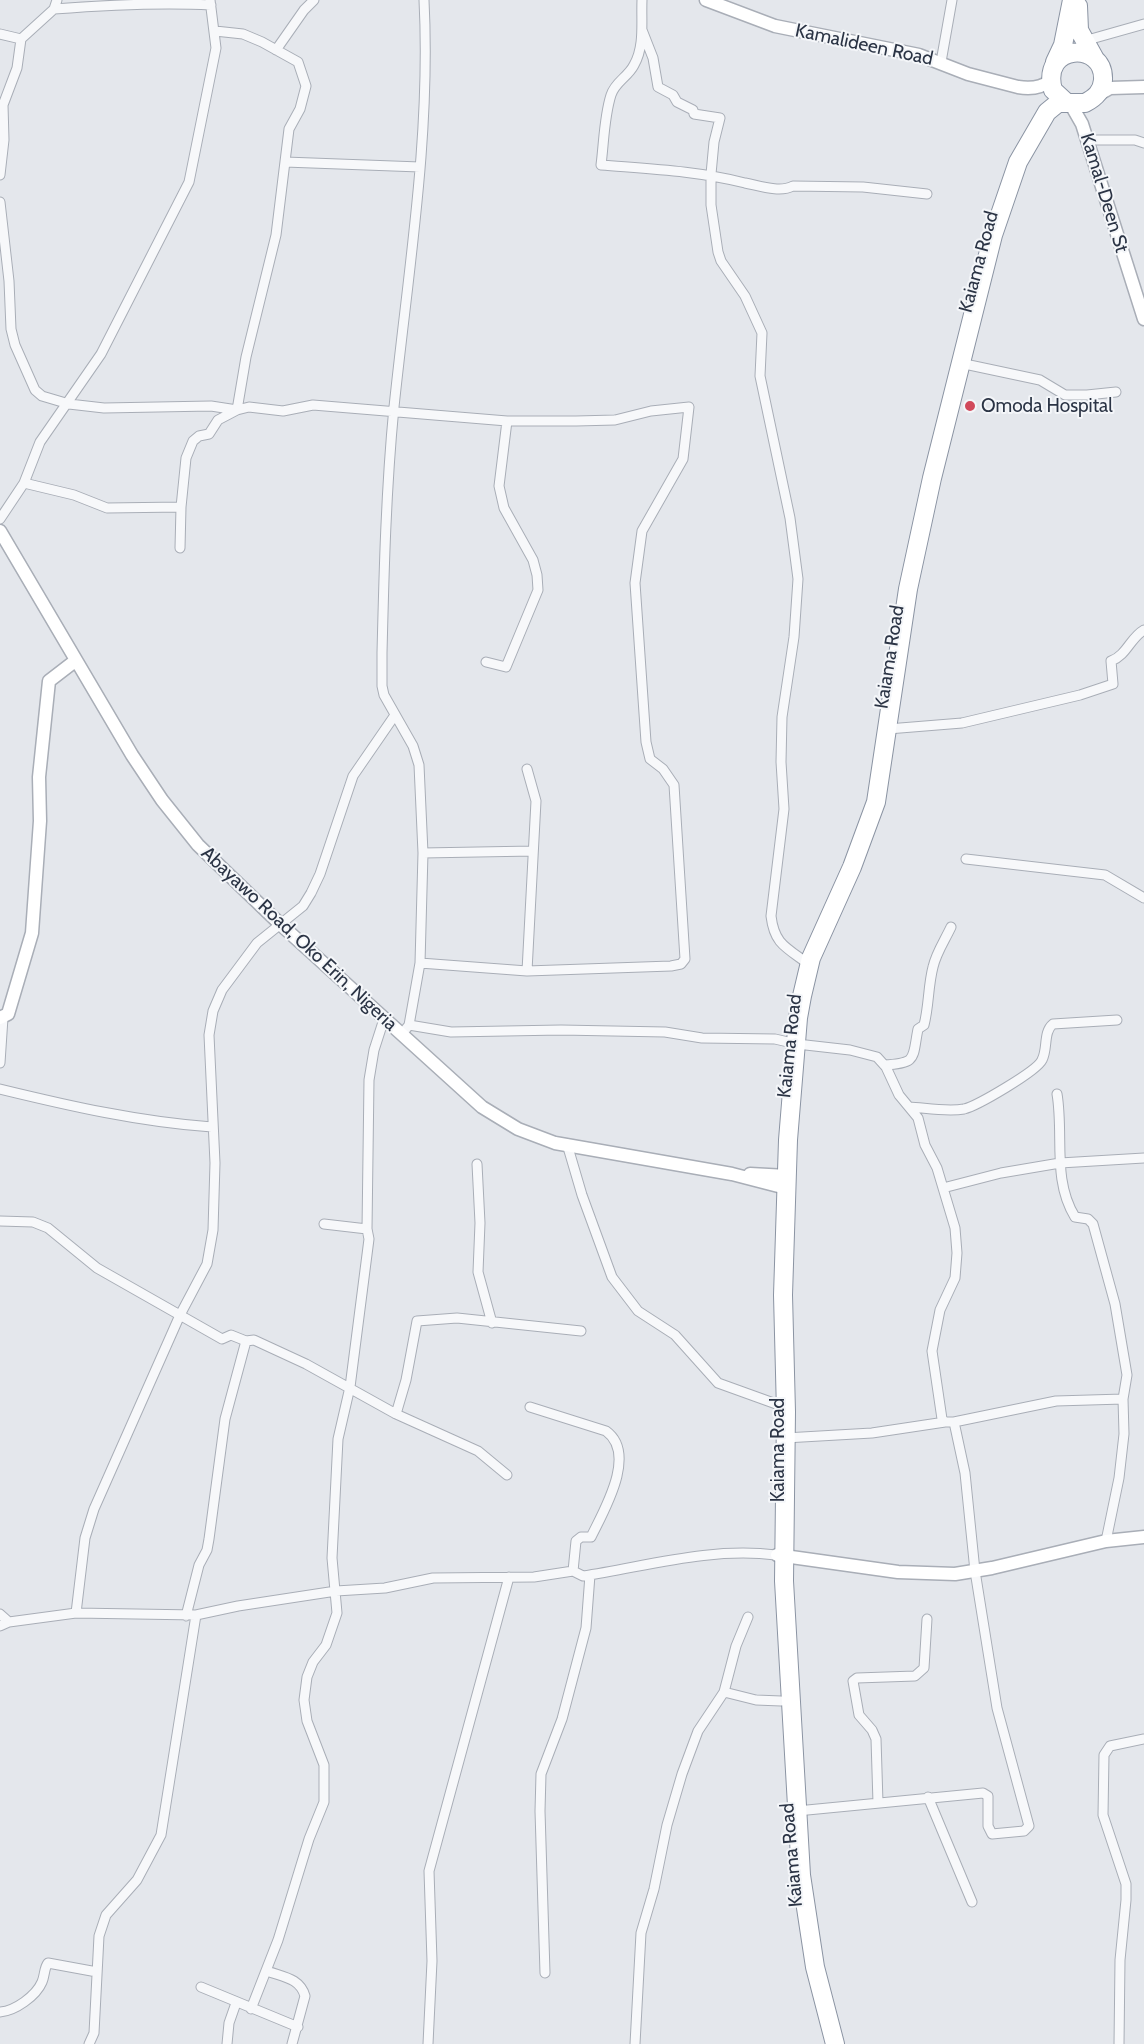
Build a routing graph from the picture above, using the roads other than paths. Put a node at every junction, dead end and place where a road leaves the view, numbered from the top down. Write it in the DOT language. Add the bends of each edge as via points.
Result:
graph roads {
  1 [pos="314,0"];
  2 [pos="424,0"];
  3 [pos="642,0"];
  4 [pos="706,0"];
  5 [pos="952,0"];
  6 [pos="1072,0"];
  7 [pos="1078,0"];
  8 [pos="210,3"];
  9 [pos="56,4"];
  10 [pos="1144,24"];
  11 [pos="642,30"];
  12 [pos="215,31"];
  13 [pos="0,34"];
  14 [pos="21,39"];
  15 [pos="1083,41"];
  16 [pos="276,50"];
  17 [pos="941,62"];
  18 [pos="1055,62"];
  19 [pos="1098,65"];
  20 [pos="1051,83"];
  21 [pos="1127,86"];
  22 [pos="1144,87"];
  23 [pos="1092,99"];
  24 [pos="1068,103"];
  25 [pos="1082,124"];
  26 [pos="1087,140"];
  27 [pos="1144,143"];
  28 [pos="285,162"];
  29 [pos="420,167"];
  30 [pos="711,174"];
  31 [pos="0,175"];
  32 [pos="926,194"];
  33 [pos="0,202"];
  34 [pos="1144,319"];
  35 [pos="960,363"];
  36 [pos="1116,392"];
  37 [pos="69,404"];
  38 [pos="237,410"];
  39 [pos="394,410"];
  40 [pos="507,421"];
  41 [pos="24,483"];
  42 [pos="181,507"];
  43 [pos="0,519"];
  44 [pos="1,533"];
  45 [pos="180,548"];
  46 [pos="1144,630"];
  47 [pos="75,661"];
  48 [pos="486,662"];
  49 [pos="395,715"];
  50 [pos="888,729"];
  51 [pos="527,769"];
  52 [pos="533,851"];
  53 [pos="423,853"];
  54 [pos="966,859"];
  55 [pos="1144,898"];
  56 [pos="280,923"];
  57 [pos="951,928"];
  58 [pos="803,960"];
  59 [pos="420,963"];
  60 [pos="527,971"];
  61 [pos="1,1018"];
  62 [pos="384,1019"];
  63 [pos="1117,1020"];
  64 [pos="405,1030"];
  65 [pos="792,1043"];
  66 [pos="0,1063"];
  67 [pos="884,1065"];
  68 [pos="0,1089"];
  69 [pos="1057,1094"];
  70 [pos="910,1107"];
  71 [pos="212,1127"];
  72 [pos="567,1144"];
  73 [pos="1144,1158"];
  74 [pos="1060,1163"];
  75 [pos="477,1164"];
  76 [pos="783,1182"];
  77 [pos="943,1188"];
  78 [pos="0,1221"];
  79 [pos="324,1224"];
  80 [pos="367,1229"];
  81 [pos="180,1315"];
  82 [pos="492,1323"];
  83 [pos="581,1331"];
  84 [pos="246,1341"];
  85 [pos="350,1388"];
  86 [pos="1123,1399"];
  87 [pos="779,1405"];
  88 [pos="530,1407"];
  89 [pos="396,1414"];
  90 [pos="950,1422"];
  91 [pos="786,1438"];
  92 [pos="507,1475"];
  93 [pos="1144,1537"];
  94 [pos="1106,1541"];
  95 [pos="780,1555"];
  96 [pos="574,1571"];
  97 [pos="975,1571"];
  98 [pos="590,1575"];
  99 [pos="509,1577"];
  100 [pos="336,1591"];
  101 [pos="76,1613"];
  102 [pos="0,1614"];
  103 [pos="196,1615"];
  104 [pos="186,1616"];
  105 [pos="748,1617"];
  106 [pos="927,1619"];
  107 [pos="4,1624"];
  108 [pos="724,1692"];
  109 [pos="781,1701"];
  110 [pos="1144,1739"];
  111 [pos="928,1797"];
  112 [pos="878,1803"];
  113 [pos="797,1810"];
  114 [pos="972,1902"];
  115 [pos="267,1971"];
  116 [pos="97,1972"];
  117 [pos="545,1973"];
  118 [pos="201,1987"];
  119 [pos="236,2003"];
  120 [pos="251,2009"];
  121 [pos="0,2012"];
  122 [pos="298,2027"];
  123 [pos="89,2044"];
  124 [pos="227,2044"];
  125 [pos="292,2044"];
  126 [pos="428,2044"];
  127 [pos="635,2044"];
  128 [pos="826,2044"];
  129 [pos="835,2044"];
  130 [pos="1119,2044"];
  1 -- 16 [label="street"];
  2 -- 29 [label="street" via="427,50"];
  3 -- 11 [label="street"];
  4 -- 17 [label="street, Kamalideen Road" via="775,26"];
  5 -- 17 [label="street"];
  6 -- 18 [label="highway" via="1063,45"];
  7 -- 15 [label="highway" via="1079,30"];
  8 -- 9 [label="street"];
  8 -- 12 [label="street"];
  9 -- 14 [label="street"];
  10 -- 15 [label="street"];
  11 -- 30 [label="street" via="653,58 658,87 693,110 694,114 720,118"];
  11 -- 30 [label="street" via="634,66 619,81 611,96 601,165"];
  12 -- 16 [label="street" via="243,34"];
  12 -- 37 [label="street" via="214,68 189,182 101,354"];
  13 -- 14 [label="street"];
  14 -- 31 [label="street" via="17,68 3,105"];
  15 -- 19 [label="highway"];
  16 -- 28 [label="street" via="298,62 306,86 300,109 289,130"];
  17 -- 20 [label="street, Kamalideen Road" via="968,74 1026,89"];
  18 -- 19 [label="highway" via="1071,52 1087,54"];
  18 -- 20 [label="highway"];
  19 -- 21 [label="street"];
  19 -- 23 [label="highway" via="1103,84"];
  20 -- 24 [label="highway" via="1058,97"];
  20 -- 58 [label="highway, Kaiama Road" via="1008,167 984,240 916,514 889,656 866,811"];
  21 -- 22 [label="street"];
  21 -- 23 [label="street" via="1110,88"];
  23 -- 24 [label="highway" via="1076,105"];
  23 -- 25 [label="street"];
  24 -- 25 [label="street, Kamal-Deen St"];
  24 -- 35 [label="highway, Kaiama Road" via="1058,103 1047,112 1010,179 982,272"];
  25 -- 26 [label="street, Kamal-Deen St"];
  26 -- 27 [label="street" via="1135,140"];
  26 -- 34 [label="street, Kamal-Deen St"];
  28 -- 29 [label="street"];
  28 -- 38 [label="street" via="276,235 246,357"];
  29 -- 39 [label="street"];
  30 -- 32 [label="street" via="786,190 793,186 863,187"];
  30 -- 58 [label="street" via="718,252 762,332 760,376 790,518 798,579 794,637 782,717 780,762 784,809 771,916 772,929 780,943"];
  33 -- 37 [label="street" via="9,281 8,310 15,344 35,390 42,396"];
  35 -- 36 [label="street" via="1040,380 1065,394"];
  35 -- 50 [label="highway, Kaiama Road" via="908,590"];
  37 -- 38 [label="street" via="104,408 211,406"];
  37 -- 41 [label="street" via="40,442"];
  38 -- 39 [label="street" via="248,407 283,411 312,406"];
  38 -- 42 [label="street" via="218,420 209,434 199,436 193,442 186,458"];
  39 -- 40 [label="street"];
  39 -- 49 [label="street" via="382,666 384,695"];
  40 -- 48 [label="street" via="500,496 534,560 538,590 506,667"];
  40 -- 60 [label="street" via="615,420 651,411 689,407 683,459 642,531 635,582 646,742 650,759 663,769 674,785 684,959 681,964 671,966"];
  41 -- 42 [label="street" via="74,495 107,508"];
  41 -- 43 [label="street"];
  42 -- 45 [label="street"];
  44 -- 47 [label="street, Abayawo Road, Oko Erin, Nigeria"];
  46 -- 50 [label="street" via="1136,634 1122,657 1111,660 1113,684 962,723"];
  47 -- 56 [label="street, Abayawo Road, Oko Erin, Nigeria" via="162,800 198,845"];
  47 -- 61 [label="street" via="49,680 39,777 40,821 32,932 8,1014"];
  49 -- 53 [label="street" via="413,746 419,765"];
  49 -- 56 [label="street" via="353,776 311,893 303,906"];
  50 -- 65 [label="highway, Kaiama Road" via="872,816 818,940 806,977"];
  51 -- 52 [label="street" via="536,801"];
  52 -- 53 [label="street"];
  52 -- 60 [label="street"];
  53 -- 59 [label="street"];
  54 -- 55 [label="street" via="1105,875"];
  56 -- 62 [label="street, Abayawo Road, Oko Erin, Nigeria"];
  56 -- 71 [label="street" via="257,943 222,990 213,1011 209,1035"];
  57 -- 67 [label="street" via="933,966 928,1008 924,1025 918,1029 913,1056 901,1065"];
  58 -- 65 [label="highway, Kaiama Road" via="795,988"];
  59 -- 60 [label="street"];
  59 -- 64 [label="street"];
  61 -- 66 [label="street"];
  62 -- 64 [label="street, Abayawo Road, Oko Erin, Nigeria"];
  62 -- 80 [label="street" via="369,1080"];
  63 -- 70 [label="street" via="1053,1024 1042,1061 1035,1068 970,1106 958,1109"];
  64 -- 65 [label="street" via="665,1032 702,1038 775,1039"];
  64 -- 72 [label="street, Abayawo Road, Oko Erin, Nigeria" via="482,1107 518,1129 555,1143"];
  65 -- 67 [label="street" via="868,1054 877,1057"];
  65 -- 76 [label="highway, Kaiama Road"];
  67 -- 70 [label="street" via="899,1095"];
  68 -- 71 [label="street" via="83,1110 167,1124"];
  69 -- 74 [label="street"];
  70 -- 77 [label="street" via="918,1118"];
  71 -- 81 [label="street" via="214,1211 207,1264"];
  72 -- 76 [label="street, Abayawo Road, Oko Erin, Nigeria"];
  72 -- 87 [label="street" via="612,1277 638,1311 675,1335 718,1383"];
  73 -- 74 [label="street"];
  74 -- 77 [label="street" via="1001,1173"];
  74 -- 86 [label="street" via="1064,1193 1073,1214 1093,1224 1115,1304 1127,1375"];
  75 -- 82 [label="street" via="478,1272"];
  76 -- 87 [label="highway, Kaiama Road" via="775,1330"];
  76 -- 91 [label="highway, Kaiama Road" via="782,1314"];
  77 -- 90 [label="street" via="955,1228 958,1253 955,1278 940,1310 932,1351 942,1419"];
  78 -- 81 [label="street" via="33,1222 48,1228 97,1268"];
  79 -- 80 [label="street"];
  80 -- 85 [label="street" via="369,1239"];
  81 -- 84 [label="street" via="222,1339 231,1335"];
  81 -- 101 [label="street" via="94,1509 85,1538"];
  82 -- 83 [label="street"];
  82 -- 89 [label="street" via="457,1318 414,1323 409,1366"];
  84 -- 85 [label="street" via="254,1340"];
  84 -- 104 [label="street" via="224,1419 209,1539"];
  85 -- 89 [label="street"];
  85 -- 100 [label="street" via="338,1439 332,1558"];
  86 -- 90 [label="street" via="1056,1401"];
  86 -- 94 [label="street" via="1124,1434 1119,1478"];
  87 -- 95 [label="highway, Kaiama Road"];
  88 -- 96 [label="street" via="606,1431 611,1434 618,1452 620,1464 614,1487 591,1537 580,1537 576,1541"];
  89 -- 92 [label="street" via="478,1452"];
  90 -- 91 [label="street" via="872,1433"];
  90 -- 97 [label="street" via="965,1473"];
  91 -- 95 [label="highway, Kaiama Road"];
  93 -- 94 [label="street"];
  94 -- 97 [label="street"];
  95 -- 97 [label="street" via="898,1572 955,1574"];
  95 -- 98 [label="street" via="750,1552 698,1554"];
  95 -- 109 [label="highway, Kaiama Road"];
  95 -- 113 [label="highway, Kaiama Road"];
  96 -- 98 [label="street" via="583,1576"];
  96 -- 99 [label="street"];
  97 -- 111 [label="street" via="997,1708 1029,1826 1024,1830 992,1834 988,1826 988,1796 983,1793"];
  98 -- 117 [label="street" via="586,1628 562,1719 542,1774 540,1811"];
  99 -- 100 [label="street" via="433,1578 385,1588"];
  99 -- 126 [label="street" via="429,1871 432,1961"];
  100 -- 103 [label="street"];
  100 -- 115 [label="street" via="337,1613 326,1645 307,1677 304,1700 307,1721 324,1765 324,1802"];
  101 -- 104 [label="street"];
  101 -- 107 [label="street"];
  102 -- 107 [label="street"];
  103 -- 104 [label="street"];
  103 -- 116 [label="street" via="161,1836 138,1880 106,1916 99,1936"];
  105 -- 108 [label="street" via="736,1646"];
  106 -- 112 [label="street" via="921,1673 915,1676 857,1678 853,1681 859,1715 876,1739"];
  108 -- 109 [label="street" via="756,1700"];
  108 -- 127 [label="street" via="698,1731 667,1825 641,1932"];
  109 -- 128 [label="highway, Kaiama Road" via="795,1902"];
  110 -- 130 [label="street" via="1110,1746 1104,1755 1103,1815 1126,1884 1120,1960"];
  111 -- 112 [label="street"];
  111 -- 114 [label="street"];
  112 -- 113 [label="street"];
  113 -- 129 [label="highway, Kaiama Road" via="809,1938"];
  115 -- 120 [label="street"];
  115 -- 122 [label="street" via="299,1982 305,1996"];
  116 -- 121 [label="street" via="46,1964 42,1983 30,1996 15,2008"];
  116 -- 123 [label="street" via="94,2032"];
  118 -- 119 [label="street"];
  119 -- 120 [label="street"];
  119 -- 124 [label="street" via="229,2023"];
  120 -- 122 [label="street"];
  122 -- 125 [label="street"];
}
